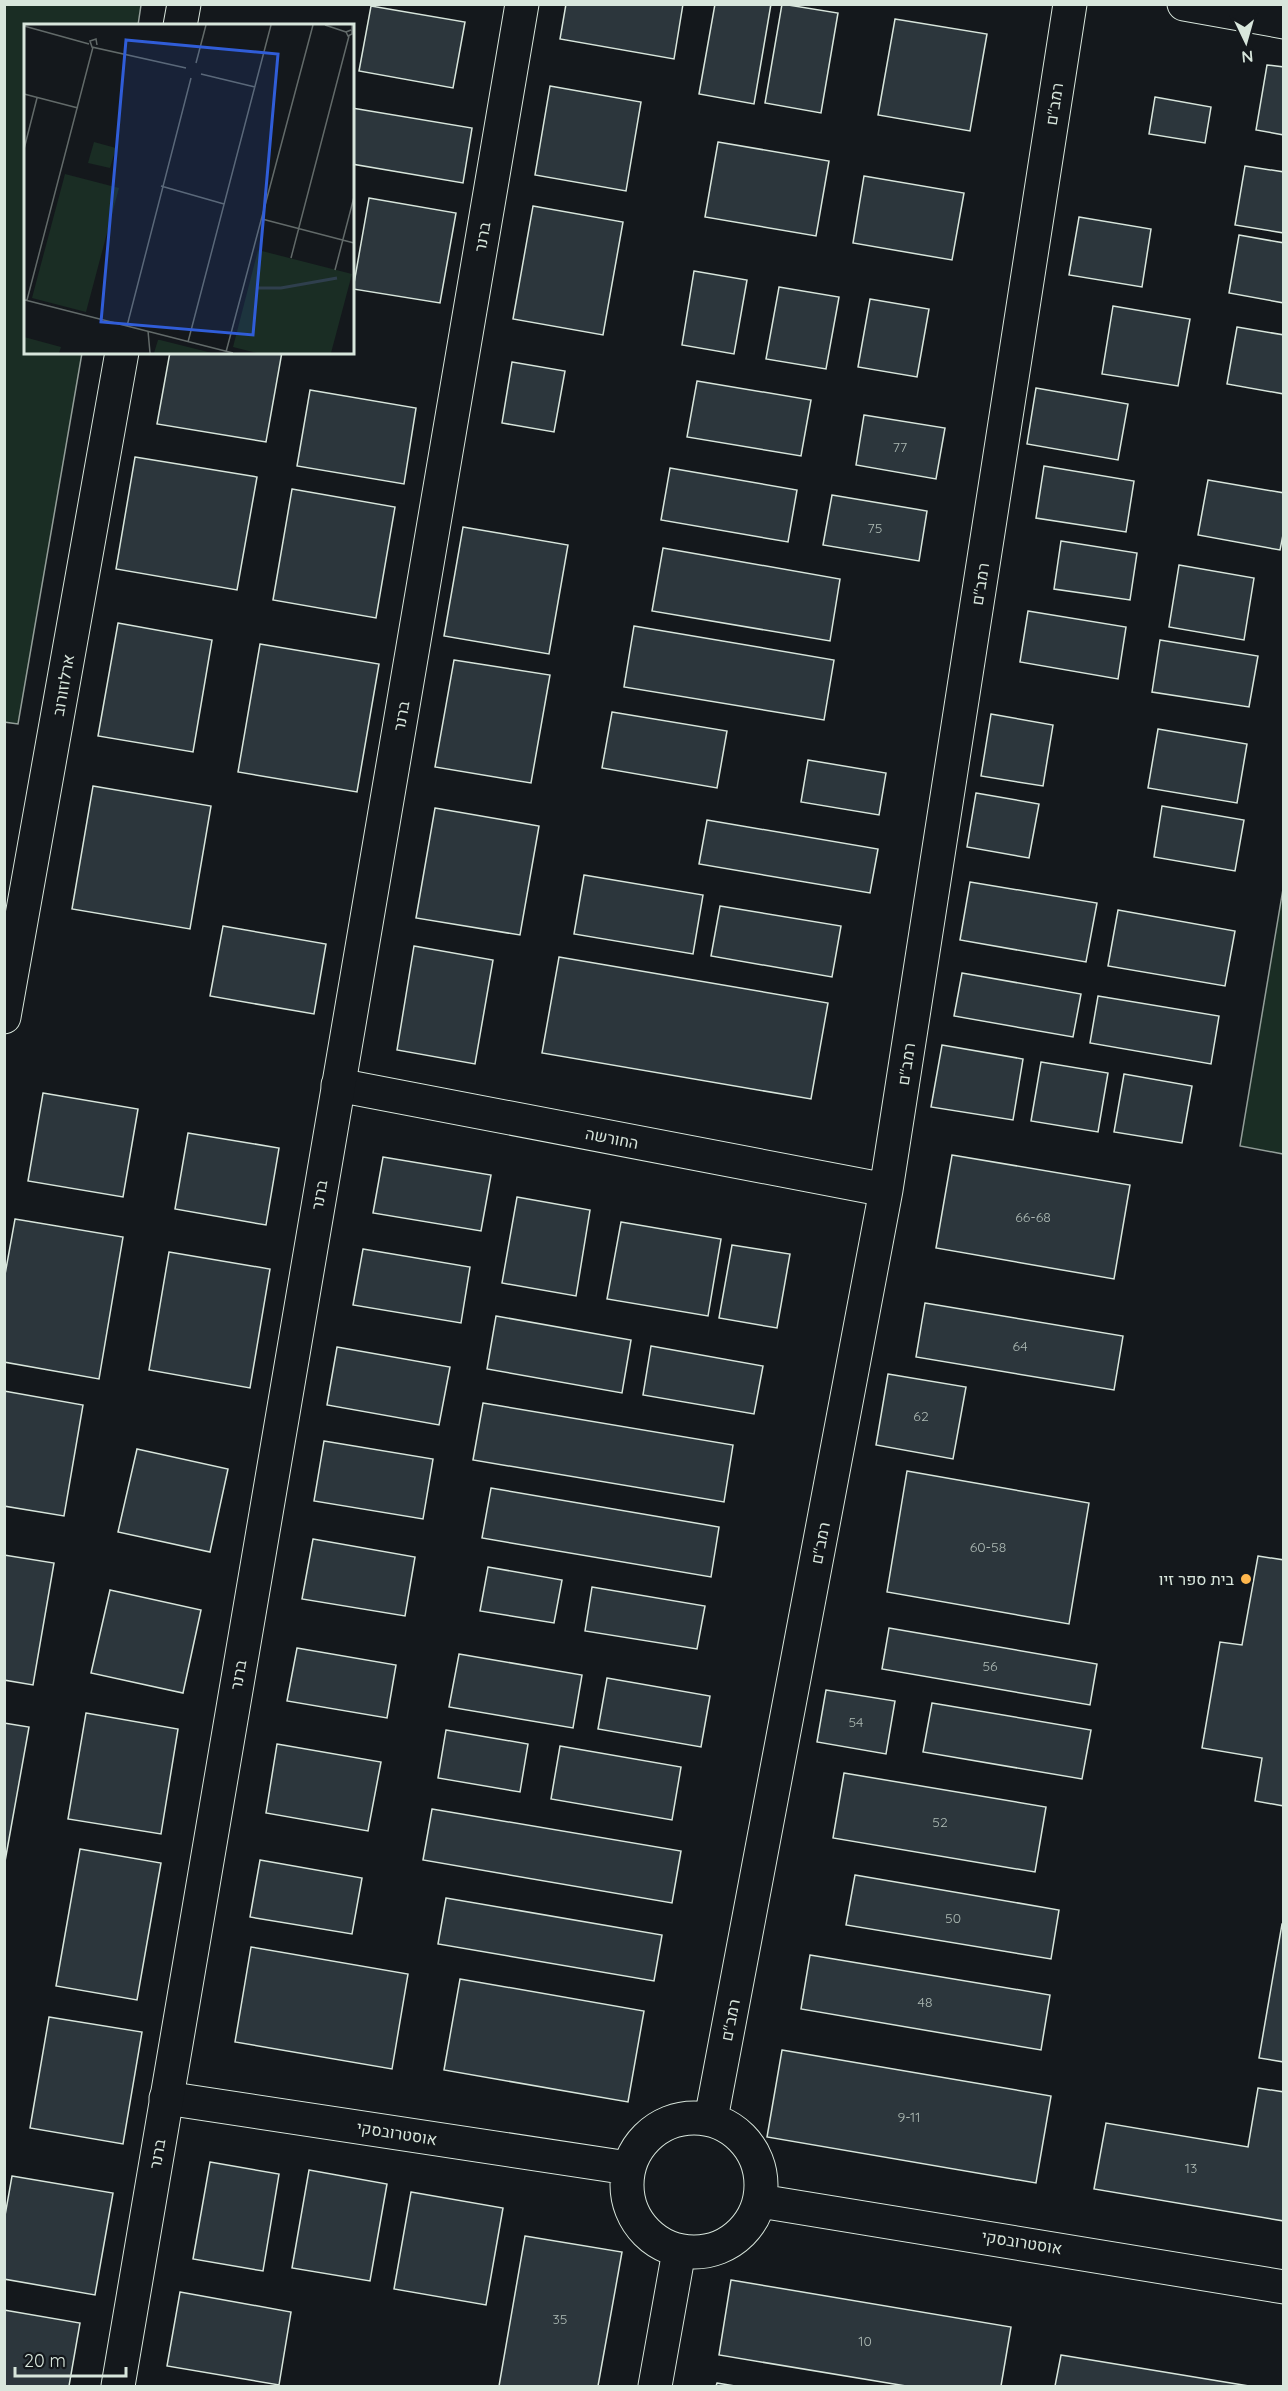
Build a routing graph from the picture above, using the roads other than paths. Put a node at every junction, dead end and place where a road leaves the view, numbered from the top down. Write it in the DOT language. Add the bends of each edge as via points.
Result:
graph roads {
  1 [pos="184,4"];
  2 [pos="522,4"];
  3 [pos="1070,4"];
  4 [pos="1184,4"];
  5 [pos="1284,22"];
  6 [pos="180,24"];
  7 [pos="122,354"];
  8 [pos="6,998"];
  9 [pos="338,1085"];
  10 [pos="886,1190"];
  11 [pos="166,2098"];
  12 [pos="711,2119"];
  13 [pos="627,2168"];
  14 [pos="760,2201"];
  15 [pos="679,2251"];
  16 [pos="1284,2287"];
  17 [pos="118,2386"];
  18 [pos="656,2386"];
  1 -- 6 [label="street"];
  2 -- 9 [label="street, ברנר"];
  3 -- 10 [label="street, רמב\"ם"];
  4 -- 5 [label="street"];
  7 -- 8 [label="street, ארלוזורוב"];
  9 -- 10 [label="street, החורשה"];
  9 -- 11 [label="street, ברנר"];
  10 -- 12 [label="street, רמב\"ם"];
  11 -- 13 [label="street, אוסטרובסקי"];
  11 -- 17 [label="street, ברנר"];
  12 -- 13 [label="street" via="690,2117 669,2122 650,2133"];
  12 -- 14 [label="street" via="730,2127 757,2159"];
  13 -- 15 [label="street" via="626,2190 631,2211 642,2229 659,2243"];
  14 -- 15 [label="street" via="749,2224 730,2242 705,2252"];
  14 -- 16 [label="street, אוסטרובסקי"];
  15 -- 18 [label="street"];
}
